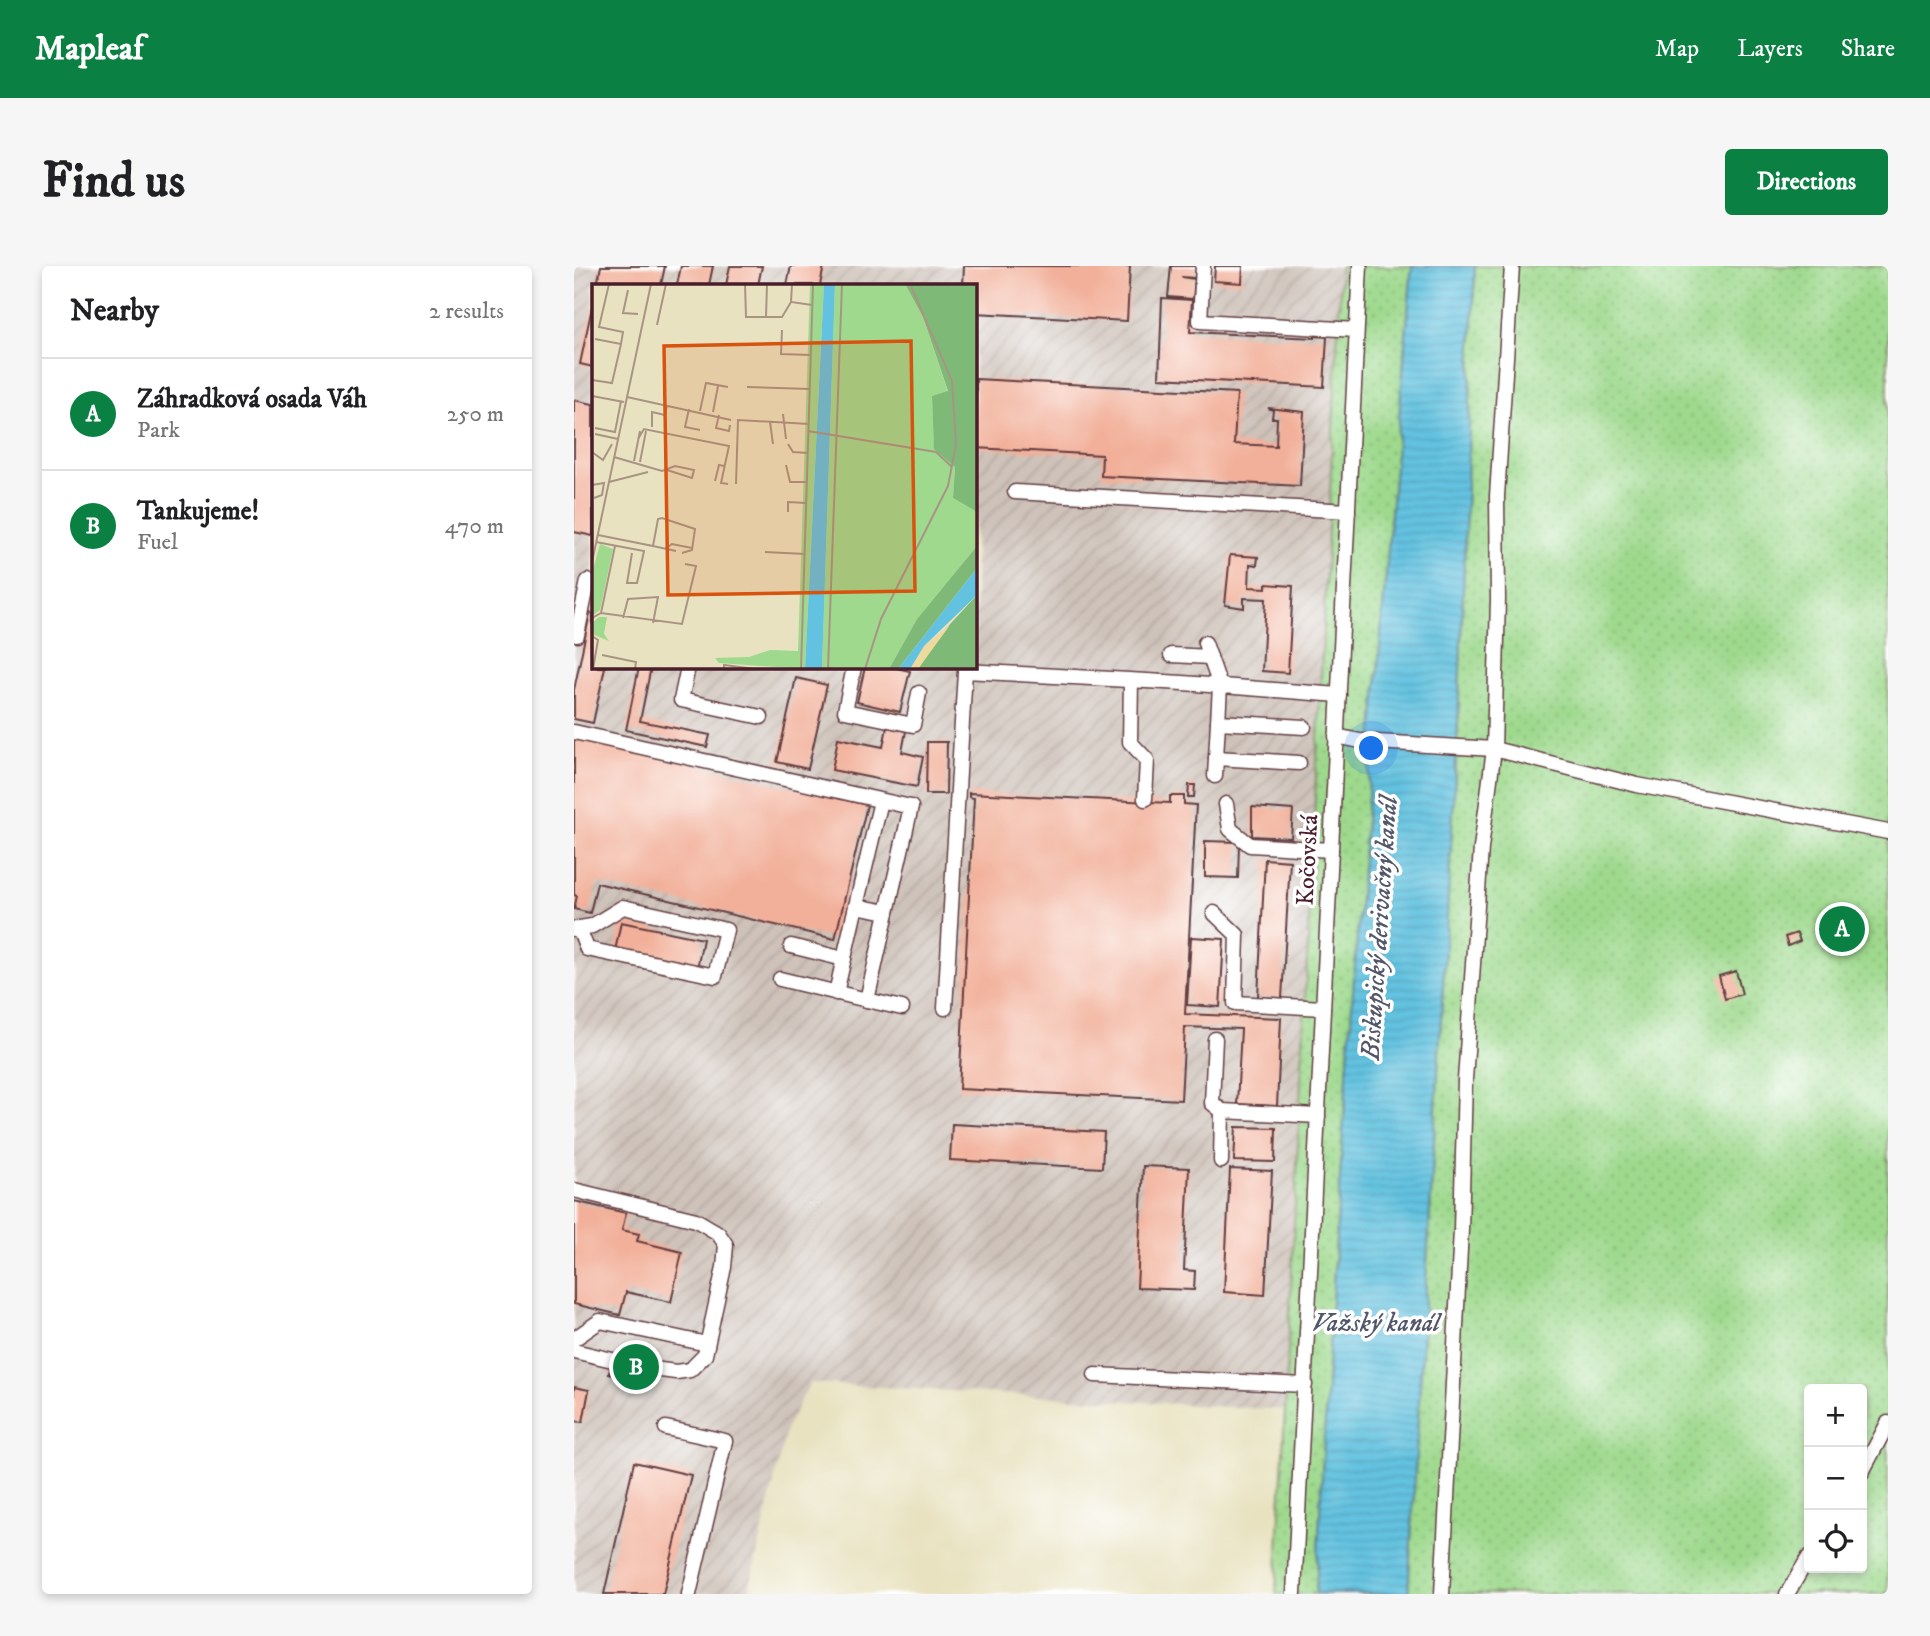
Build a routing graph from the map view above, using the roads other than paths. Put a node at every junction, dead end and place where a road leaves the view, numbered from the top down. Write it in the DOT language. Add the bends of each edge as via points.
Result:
graph roads {
  1 [pos="1203,266"];
  2 [pos="1360,266"];
  3 [pos="1512,266"];
  4 [pos="1356,330"];
  5 [pos="1014,492"];
  6 [pos="1348,511"];
  7 [pos="585,580"];
  8 [pos="574,634"];
  9 [pos="1171,655"];
  10 [pos="688,668"];
  11 [pos="854,668"];
  12 [pos="1131,681"];
  13 [pos="1220,686"];
  14 [pos="919,693"];
  15 [pos="1339,695"];
  16 [pos="761,717"];
  17 [pos="1218,722"];
  18 [pos="1304,727"];
  19 [pos="574,732"];
  20 [pos="1336,736"];
  21 [pos="1494,749"];
  22 [pos="1216,758"];
  23 [pos="1299,763"];
  24 [pos="1215,776"];
  25 [pos="1145,799"];
  26 [pos="881,801"];
  27 [pos="1226,804"];
  28 [pos="1888,832"];
  29 [pos="1331,850"];
  30 [pos="856,906"];
  31 [pos="887,912"];
  32 [pos="1214,913"];
  33 [pos="576,929"];
  34 [pos="791,946"];
  35 [pos="844,959"];
  36 [pos="780,979"];
  37 [pos="836,993"];
  38 [pos="867,1000"];
  39 [pos="902,1008"];
  40 [pos="945,1008"];
  41 [pos="1323,1008"];
  42 [pos="1215,1039"];
  43 [pos="1222,1111"];
  44 [pos="1318,1116"];
  45 [pos="1221,1161"];
  46 [pos="574,1190"];
  47 [pos="574,1339"];
  48 [pos="708,1343"];
  49 [pos="574,1351"];
  50 [pos="621,1362"];
  51 [pos="653,1369"];
  52 [pos="1095,1375"];
  53 [pos="1305,1385"];
  54 [pos="1888,1423"];
  55 [pos="666,1428"];
  56 [pos="1867,1463"];
  57 [pos="1804,1565"];
  58 [pos="690,1594"];
  59 [pos="1294,1594"];
  60 [pos="1441,1594"];
  61 [pos="1787,1594"];
  1 -- 4 [label="street" via="1200,321"];
  2 -- 4 [label="street, Kočovská"];
  3 -- 21 [label="street" via="1496,496"];
  4 -- 6 [label="street, Kočovská"];
  5 -- 6 [label="street"];
  6 -- 15 [label="street, Kočovská"];
  7 -- 8 [label="street"];
  9 -- 13 [label="street" via="1208,650"];
  10 -- 16 [label="street" via="681,700"];
  11 -- 14 [label="street" via="845,711 913,725"];
  12 -- 13 [label="street"];
  12 -- 25 [label="street" via="1130,742 1147,760"];
  12 -- 40 [label="street" via="965,671"];
  13 -- 15 [label="street"];
  13 -- 17 [label="street"];
  15 -- 20 [label="street, Kočovská"];
  17 -- 18 [label="street"];
  17 -- 22 [label="street"];
  19 -- 26 [label="street"];
  20 -- 21 [label="street"];
  20 -- 29 [label="street, Kočovská"];
  21 -- 28 [label="street" via="1637,785"];
  21 -- 60 [label="street" via="1481,848 1465,1080"];
  22 -- 23 [label="street"];
  22 -- 24 [label="street"];
  26 -- 30 [label="street"];
  26 -- 31 [label="street" via="911,807"];
  27 -- 29 [label="street" via="1230,829 1250,845"];
  29 -- 41 [label="street, Kočovská"];
  30 -- 31 [label="street"];
  30 -- 35 [label="street"];
  31 -- 38 [label="street"];
  32 -- 41 [label="street" via="1237,935 1236,1003"];
  33 -- 33 [label="street" via="592,926 623,907 726,930 715,976 587,949"];
  34 -- 35 [label="street"];
  35 -- 37 [label="street"];
  36 -- 37 [label="street"];
  37 -- 38 [label="street"];
  38 -- 39 [label="street"];
  41 -- 44 [label="street, Kočovská"];
  42 -- 43 [label="street" via="1212,1103"];
  43 -- 44 [label="street"];
  43 -- 45 [label="street"];
  44 -- 53 [label="street, Kočovská"];
  46 -- 48 [label="street" via="696,1220 718,1233 726,1245"];
  47 -- 48 [label="street" via="600,1321"];
  48 -- 51 [label="street" via="705,1355 690,1370"];
  49 -- 50 [label="street"];
  52 -- 53 [label="street"];
  53 -- 59 [label="street, Kočovská"];
  54 -- 56 [label="street"];
  55 -- 58 [label="street" via="725,1441"];
  57 -- 61 [label="street"];
}
